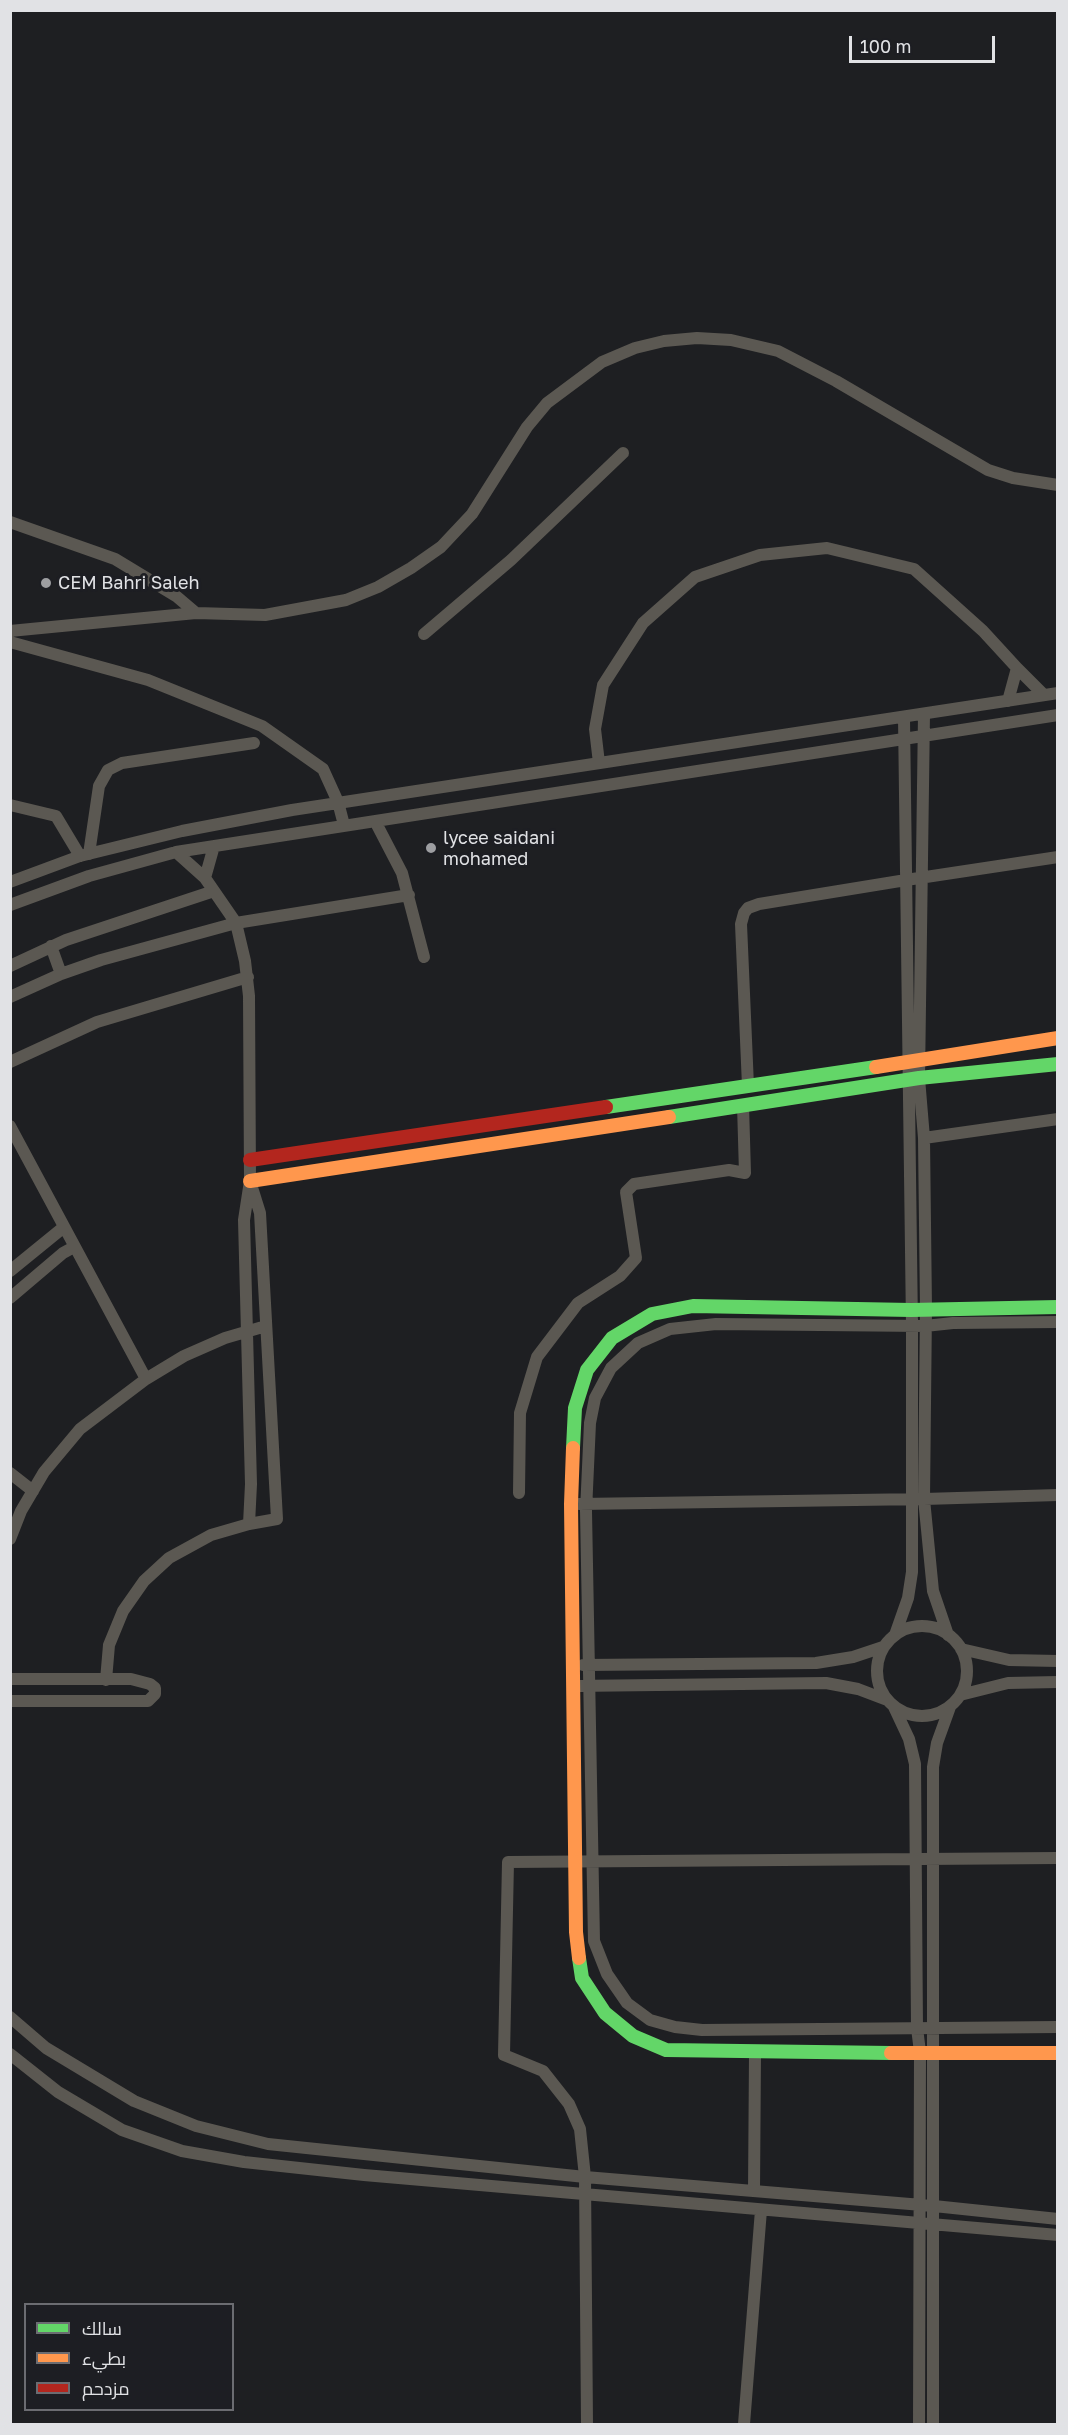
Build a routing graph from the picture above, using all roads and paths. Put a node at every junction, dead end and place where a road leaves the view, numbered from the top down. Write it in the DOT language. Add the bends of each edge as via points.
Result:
graph roads {
  1 [pos="623,453"];
  2 [pos="1058,485"];
  3 [pos="10,522"];
  4 [pos="196,613"];
  5 [pos="10,631"];
  6 [pos="424,634"];
  7 [pos="10,642"];
  8 [pos="1017,668"];
  9 [pos="1058,693"];
  10 [pos="1044,695"];
  11 [pos="1008,701"];
  12 [pos="924,714"];
  13 [pos="1058,715"];
  14 [pos="904,718"];
  15 [pos="924,735"];
  16 [pos="906,739"];
  17 [pos="254,743"];
  18 [pos="599,763"];
  19 [pos="338,802"];
  20 [pos="10,805"];
  21 [pos="375,821"];
  22 [pos="344,825"];
  23 [pos="214,846"];
  24 [pos="176,852"];
  25 [pos="85,855"];
  26 [pos="1058,857"];
  27 [pos="922,877"];
  28 [pos="204,878"];
  29 [pos="906,880"];
  30 [pos="10,882"];
  31 [pos="214,891"];
  32 [pos="409,895"];
  33 [pos="10,905"];
  34 [pos="236,923"];
  35 [pos="51,946"];
  36 [pos="424,957"];
  37 [pos="10,966"];
  38 [pos="61,974"];
  39 [pos="248,977"];
  40 [pos="10,997"];
  41 [pos="1058,1038"];
  42 [pos="10,1062"];
  43 [pos="914,1062"];
  44 [pos="1058,1064"];
  45 [pos="913,1079"];
  46 [pos="747,1086"];
  47 [pos="743,1106"];
  48 [pos="1058,1119"];
  49 [pos="10,1126"];
  50 [pos="924,1138"];
  51 [pos="250,1160"];
  52 [pos="250,1181"];
  53 [pos="64,1227"];
  54 [pos="74,1247"];
  55 [pos="10,1271"];
  56 [pos="10,1298"];
  57 [pos="1058,1307"];
  58 [pos="926,1309"];
  59 [pos="911,1310"];
  60 [pos="1058,1322"];
  61 [pos="266,1326"];
  62 [pos="912,1326"];
  63 [pos="925,1326"];
  64 [pos="246,1331"];
  65 [pos="146,1379"];
  66 [pos="10,1473"];
  67 [pos="33,1491"];
  68 [pos="519,1493"];
  69 [pos="1058,1495"];
  70 [pos="918,1499"];
  71 [pos="586,1503"];
  72 [pos="571,1504"];
  73 [pos="249,1524"];
  74 [pos="10,1539"];
  75 [pos="895,1635"];
  76 [pos="948,1635"];
  77 [pos="883,1647"];
  78 [pos="961,1649"];
  79 [pos="1058,1660"];
  80 [pos="590,1664"];
  81 [pos="572,1665"];
  82 [pos="10,1679"];
  83 [pos="106,1680"];
  84 [pos="1058,1682"];
  85 [pos="590,1685"];
  86 [pos="573,1686"];
  87 [pos="960,1695"];
  88 [pos="10,1701"];
  89 [pos="890,1704"];
  90 [pos="950,1707"];
  91 [pos="1058,1858"];
  92 [pos="914,1859"];
  93 [pos="934,1859"];
  94 [pos="575,1862"];
  95 [pos="593,1862"];
  96 [pos="10,2017"];
  97 [pos="934,2027"];
  98 [pos="1058,2027"];
  99 [pos="917,2028"];
  100 [pos="920,2052"];
  101 [pos="934,2052"];
  102 [pos="755,2053"];
  103 [pos="1058,2053"];
  104 [pos="10,2054"];
  105 [pos="585,2176"];
  106 [pos="754,2191"];
  107 [pos="586,2194"];
  108 [pos="920,2205"];
  109 [pos="934,2206"];
  110 [pos="761,2210"];
  111 [pos="1058,2219"];
  112 [pos="920,2223"];
  113 [pos="933,2224"];
  114 [pos="1058,2235"];
  115 [pos="587,2424"];
  116 [pos="744,2424"];
  117 [pos="919,2424"];
  118 [pos="933,2424"];
  1 -- 6 [label="street" via="511,560"];
  2 -- 4 [label="street" via="988,470 778,351 730,340 664,341 602,362 547,403 527,427 472,514 441,547 411,568 346,600 310,609 265,615"];
  3 -- 4 [label="street" via="115,559 176,596"];
  4 -- 5 [label="street"];
  7 -- 19 [label="street" via="148,680 262,726 323,769"];
  8 -- 10 [label="street"];
  8 -- 11 [label="street"];
  8 -- 18 [label="street" via="983,631 914,569 827,548 760,555 695,577 643,623 603,685 595,729"];
  9 -- 10 [label="street"];
  10 -- 11 [label="street"];
  11 -- 12 [label="street"];
  12 -- 14 [label="street"];
  12 -- 15 [label="street"];
  13 -- 15 [label="street"];
  14 -- 16 [label="street"];
  14 -- 18 [label="street"];
  15 -- 16 [label="street"];
  15 -- 27 [label="street"];
  16 -- 21 [label="street"];
  16 -- 29 [label="street"];
  17 -- 25 [label="street" via="122,764 108,770 99,786"];
  18 -- 19 [label="street"];
  19 -- 22 [label="street"];
  19 -- 25 [label="street" via="182,831"];
  20 -- 25 [label="street" via="57,816"];
  21 -- 22 [label="street"];
  21 -- 32 [label="street"];
  22 -- 23 [label="street"];
  23 -- 24 [label="street"];
  23 -- 28 [label="street"];
  24 -- 28 [label="street"];
  24 -- 33 [label="street" via="89,876"];
  25 -- 30 [label="street"];
  26 -- 27 [label="street"];
  27 -- 29 [label="street"];
  27 -- 43 [label="street"];
  28 -- 31 [label="street"];
  29 -- 43 [label="street"];
  29 -- 46 [label="street" via="759,904 744,913 741,924"];
  31 -- 34 [label="street"];
  31 -- 35 [label="street"];
  32 -- 34 [label="street"];
  32 -- 36 [label="street"];
  34 -- 38 [label="street"];
  34 -- 39 [label="street"];
  35 -- 37 [label="street"];
  35 -- 38 [label="street"];
  38 -- 40 [label="street"];
  39 -- 42 [label="street" via="97,1022"];
  39 -- 51 [label="street"];
  41 -- 43 [label="street"];
  43 -- 45 [label="street"];
  43 -- 46 [label="street"];
  44 -- 45 [label="street"];
  45 -- 47 [label="street"];
  45 -- 50 [label="street"];
  45 -- 59 [label="street"];
  46 -- 51 [label="street"];
  47 -- 52 [label="street"];
  47 -- 68 [label="street" via="745,1173 729,1170 634,1184 626,1191 636,1258 620,1276 578,1303 537,1357 520,1413"];
  48 -- 50 [label="street"];
  49 -- 53 [label="street"];
  50 -- 58 [label="street"];
  51 -- 52 [label="street"];
  52 -- 61 [label="street" via="260,1213"];
  52 -- 64 [label="street" via="244,1220"];
  53 -- 54 [label="street"];
  53 -- 55 [label="street"];
  54 -- 56 [label="street"];
  54 -- 65 [label="street"];
  57 -- 58 [label="street"];
  58 -- 59 [label="street"];
  58 -- 63 [label="street"];
  59 -- 62 [label="street"];
  59 -- 72 [label="street" via="693,1306 652,1314 612,1338 587,1370 575,1408"];
  60 -- 63 [label="street"];
  61 -- 64 [label="street"];
  61 -- 73 [label="street" via="276,1519"];
  62 -- 63 [label="street"];
  62 -- 70 [label="street"];
  62 -- 71 [label="street" via="716,1324 670,1329 638,1343 611,1368 595,1398"];
  63 -- 70 [label="street"];
  64 -- 65 [label="street" via="184,1356"];
  64 -- 73 [label="street"];
  65 -- 67 [label="street" via="80,1430"];
  66 -- 67 [label="street"];
  67 -- 74 [label="street"];
  69 -- 70 [label="street"];
  70 -- 71 [label="street"];
  70 -- 75 [label="street" via="910,1585"];
  70 -- 76 [label="street" via="933,1591"];
  71 -- 72 [label="street"];
  71 -- 80 [label="street"];
  72 -- 81 [label="street"];
  73 -- 83 [label="street" via="211,1535 169,1558 144,1581 123,1611 109,1645"];
  75 -- 76 [label="street" via="922,1626"];
  75 -- 77 [label="street"];
  76 -- 78 [label="street"];
  77 -- 80 [label="street" via="846,1659 816,1663"];
  77 -- 89 [label="street" via="877,1680"];
  78 -- 79 [label="street" via="1009,1660"];
  78 -- 87 [label="street" via="967,1677"];
  80 -- 81 [label="street"];
  80 -- 85 [label="street"];
  81 -- 86 [label="street"];
  82 -- 83 [label="street"];
  83 -- 88 [label="street" via="145,1682 154,1688 155,1694 148,1701"];
  84 -- 87 [label="street" via="1008,1683"];
  85 -- 86 [label="street"];
  85 -- 89 [label="street" via="826,1683 858,1689"];
  85 -- 95 [label="street"];
  86 -- 94 [label="street"];
  87 -- 90 [label="street"];
  89 -- 90 [label="street" via="916,1716 928,1716"];
  89 -- 92 [label="street" via="909,1739 915,1764"];
  90 -- 93 [label="street" via="933,1767"];
  91 -- 93 [label="street"];
  92 -- 93 [label="street"];
  92 -- 95 [label="street"];
  92 -- 99 [label="street"];
  93 -- 97 [label="street"];
  94 -- 95 [label="street"];
  94 -- 102 [label="street" via="576,1932 582,1978 605,2013 633,2036 666,2050"];
  94 -- 105 [label="street" via="508,1862 504,2055 543,2071 569,2103 580,2129"];
  95 -- 99 [label="street" via="594,1941 607,1974 627,2003 650,2020 702,2030"];
  96 -- 105 [label="street" via="46,2049 134,2101 196,2126 268,2144"];
  97 -- 98 [label="street"];
  97 -- 99 [label="street"];
  97 -- 101 [label="street"];
  99 -- 100 [label="street"];
  100 -- 101 [label="street"];
  100 -- 102 [label="street"];
  100 -- 108 [label="street"];
  101 -- 103 [label="street"];
  101 -- 109 [label="street"];
  102 -- 106 [label="street"];
  104 -- 107 [label="street" via="58,2092 122,2130 182,2151 266,2164"];
  105 -- 106 [label="street"];
  105 -- 107 [label="street"];
  106 -- 108 [label="street"];
  107 -- 110 [label="street"];
  107 -- 115 [label="street"];
  108 -- 109 [label="street"];
  108 -- 112 [label="street"];
  109 -- 111 [label="street"];
  109 -- 113 [label="street"];
  110 -- 112 [label="street"];
  110 -- 116 [label="street"];
  112 -- 113 [label="street"];
  112 -- 117 [label="street"];
  113 -- 114 [label="street"];
  113 -- 118 [label="street"];
}
